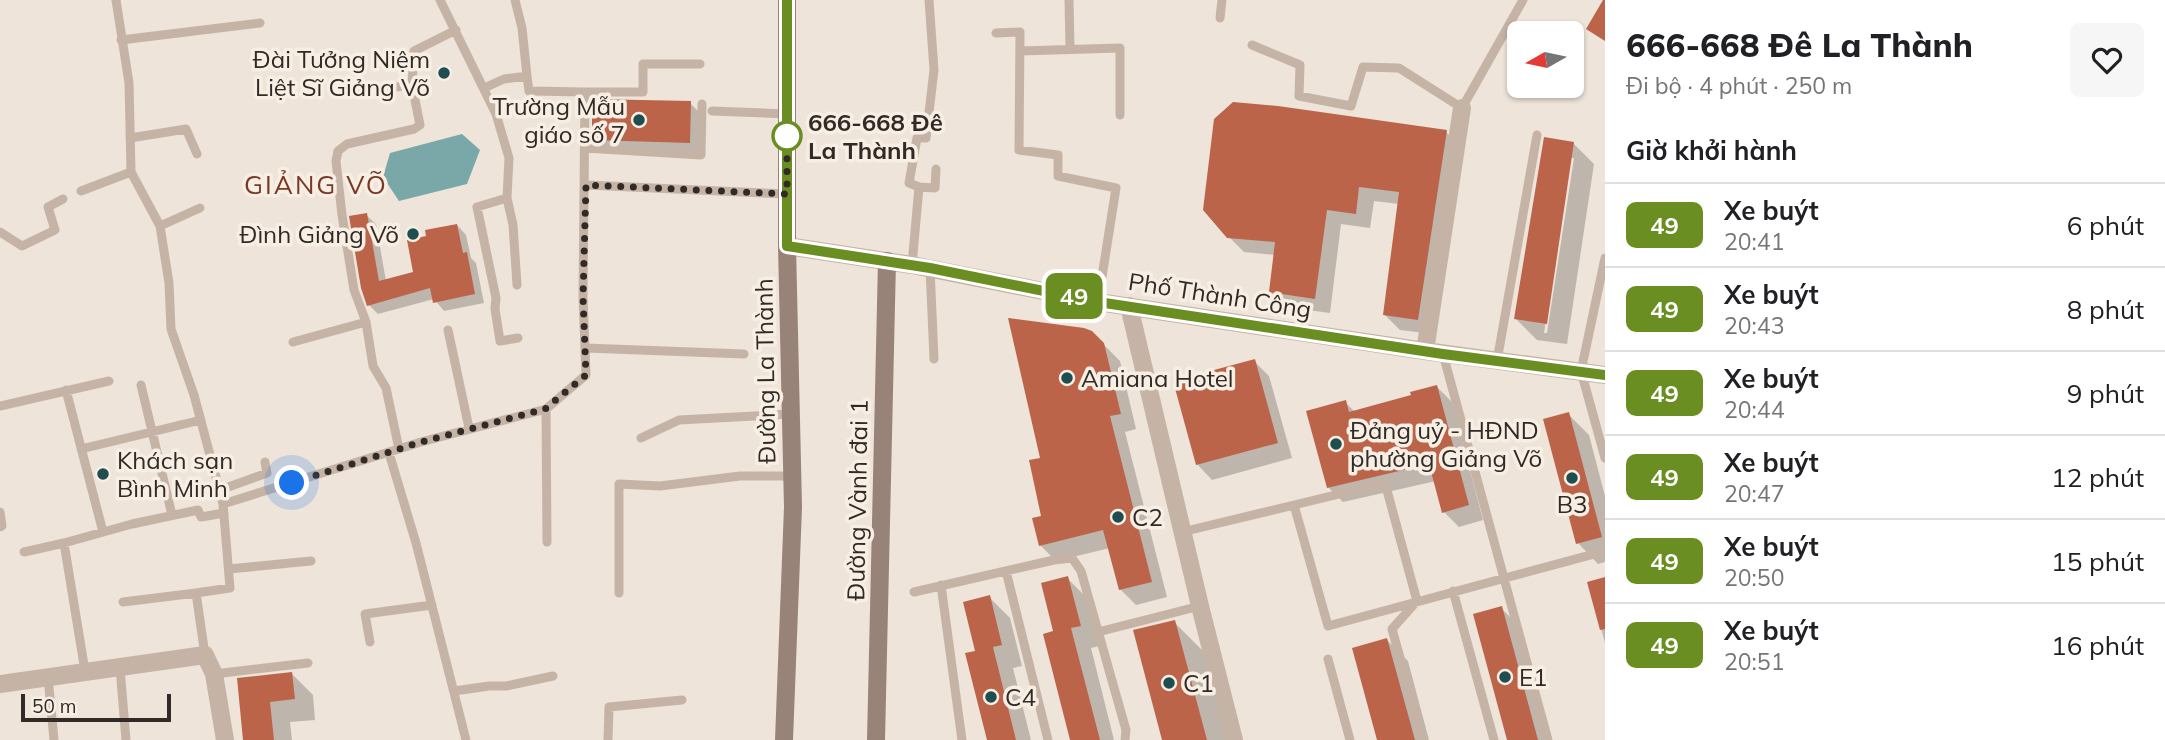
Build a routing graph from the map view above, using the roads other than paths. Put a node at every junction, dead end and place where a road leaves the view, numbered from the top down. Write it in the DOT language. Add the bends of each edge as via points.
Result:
graph roads {
  1 [pos="116,0"];
  2 [pos="440,0"];
  3 [pos="516,0"];
  4 [pos="787,0"];
  5 [pos="929,0"];
  6 [pos="1069,0"];
  7 [pos="1222,0"];
  8 [pos="1523,0"];
  9 [pos="1220,18"];
  10 [pos="260,23"];
  11 [pos="456,30"];
  12 [pos="996,33"];
  13 [pos="121,40"];
  14 [pos="1252,45"];
  15 [pos="1070,48"];
  16 [pos="1020,51"];
  17 [pos="700,64"];
  18 [pos="527,76"];
  19 [pos="412,85"];
  20 [pos="484,89"];
  21 [pos="355,92"];
  22 [pos="585,92"];
  23 [pos="702,104"];
  24 [pos="1462,108"];
  25 [pos="712,111"];
  26 [pos="787,114"];
  27 [pos="1120,116"];
  28 [pos="1537,135"];
  29 [pos="130,138"];
  30 [pos="585,148"];
  31 [pos="197,154"];
  32 [pos="936,169"];
  33 [pos="131,172"];
  34 [pos="586,185"];
  35 [pos="919,187"];
  36 [pos="81,191"];
  37 [pos="787,194"];
  38 [pos="507,198"];
  39 [pos="63,199"];
  40 [pos="200,208"];
  41 [pos="160,226"];
  42 [pos="0,232"];
  43 [pos="787,246"];
  44 [pos="1605,258"];
  45 [pos="887,261"];
  46 [pos="921,267"];
  47 [pos="517,285"];
  48 [pos="1098,302"];
  49 [pos="1129,306"];
  50 [pos="366,322"];
  51 [pos="448,330"];
  52 [pos="518,338"];
  53 [pos="293,342"];
  54 [pos="586,348"];
  55 [pos="1434,352"];
  56 [pos="744,355"];
  57 [pos="934,359"];
  58 [pos="1497,361"];
  59 [pos="1581,371"];
  60 [pos="1605,375"];
  61 [pos="109,381"];
  62 [pos="141,385"];
  63 [pos="66,390"];
  64 [pos="0,405"];
  65 [pos="545,409"];
  66 [pos="790,414"];
  67 [pos="201,420"];
  68 [pos="469,428"];
  69 [pos="153,432"];
  70 [pos="641,438"];
  71 [pos="81,449"];
  72 [pos="394,451"];
  73 [pos="1605,458"];
  74 [pos="265,463"];
  75 [pos="792,476"];
  76 [pos="220,490"];
  77 [pos="1294,505"];
  78 [pos="224,509"];
  79 [pos="0,512"];
  80 [pos="172,514"];
  81 [pos="0,527"];
  82 [pos="103,532"];
  83 [pos="1182,532"];
  84 [pos="547,542"];
  85 [pos="64,543"];
  86 [pos="1605,551"];
  87 [pos="24,552"];
  88 [pos="311,561"];
  89 [pos="229,569"];
  90 [pos="1006,570"];
  91 [pos="1505,579"];
  92 [pos="941,585"];
  93 [pos="1453,591"];
  94 [pos="914,592"];
  95 [pos="196,593"];
  96 [pos="619,593"];
  97 [pos="1417,601"];
  98 [pos="123,602"];
  99 [pos="432,605"];
  100 [pos="1200,606"];
  101 [pos="1098,632"];
  102 [pos="370,642"];
  103 [pos="205,655"];
  104 [pos="1328,659"];
  105 [pos="308,663"];
  106 [pos="120,668"];
  107 [pos="85,671"];
  108 [pos="214,674"];
  109 [pos="553,676"];
  110 [pos="48,677"];
  111 [pos="0,684"];
  112 [pos="454,691"];
  113 [pos="682,699"];
  114 [pos="54,740"];
  115 [pos="126,740"];
  116 [pos="225,740"];
  117 [pos="466,740"];
  118 [pos="608,740"];
  119 [pos="784,740"];
  120 [pos="876,740"];
  121 [pos="962,740"];
  122 [pos="1048,740"];
  123 [pos="1125,740"];
  124 [pos="1234,740"];
  125 [pos="1350,740"];
  126 [pos="1423,740"];
  127 [pos="1494,740"];
  128 [pos="1548,740"];
  1 -- 13 [label="lane"];
  2 -- 11 [label="lane"];
  3 -- 18 [label="lane"];
  4 -- 26 [label="main road, Đường La Thành"];
  5 -- 35 [label="lane" via="933,88 926,138 917,138 909,183"];
  6 -- 15 [label="lane"];
  7 -- 9 [label="lane"];
  8 -- 24 [label="lane"];
  10 -- 13 [label="lane"];
  11 -- 19 [label="lane" via="414,51"];
  11 -- 20 [label="lane"];
  12 -- 16 [label="lane" via="1020,32"];
  13 -- 29 [label="lane" via="129,83"];
  14 -- 24 [label="lane" via="1300,65 1299,96 1351,106 1363,67 1399,68"];
  15 -- 16 [label="lane"];
  15 -- 27 [label="lane" via="1120,48"];
  16 -- 48 [label="lane" via="1019,150 1058,155 1058,176 1116,188"];
  17 -- 22 [label="lane" via="643,64 643,92"];
  18 -- 20 [label="lane" via="504,79"];
  18 -- 22 [label="lane" via="529,91"];
  19 -- 21 [label="lane"];
  19 -- 50 [label="lane" via="420,125 347,144 338,151 336,161 354,290"];
  20 -- 38 [label="lane" via="509,158"];
  22 -- 30 [label="lane"];
  23 -- 30 [label="lane" via="701,155"];
  24 -- 55 [label="street"];
  25 -- 26 [label="lane"];
  26 -- 37 [label="main road, Đường La Thành"];
  28 -- 58 [label="lane"];
  29 -- 31 [label="lane" via="186,129"];
  29 -- 33 [label="lane"];
  30 -- 34 [label="lane"];
  32 -- 35 [label="lane" via="935,188"];
  33 -- 36 [label="lane"];
  33 -- 41 [label="lane"];
  34 -- 37 [label="lane"];
  34 -- 54 [label="lane"];
  35 -- 46 [label="lane"];
  37 -- 43 [label="main road, Đường La Thành"];
  38 -- 47 [label="lane"];
  38 -- 52 [label="lane" via="477,207 500,341"];
  39 -- 42 [label="lane" via="48,206 55,230 22,246"];
  40 -- 41 [label="lane"];
  41 -- 67 [label="lane" via="171,329"];
  43 -- 45 [label="street, Phố Thành Công"];
  43 -- 66 [label="main road, Đường La Thành"];
  44 -- 59 [label="lane"];
  45 -- 46 [label="street, Phố Thành Công"];
  45 -- 120 [label="main road, Đường Vành đai 1"];
  46 -- 48 [label="street, Phố Thành Công"];
  46 -- 57 [label="lane"];
  48 -- 49 [label="street, Phố Thành Công"];
  49 -- 55 [label="street, Phố Thành Công"];
  49 -- 83 [label="street"];
  50 -- 53 [label="lane"];
  50 -- 72 [label="lane" via="373,366 386,388"];
  51 -- 68 [label="lane"];
  54 -- 56 [label="lane"];
  54 -- 65 [label="lane" via="586,375"];
  55 -- 58 [label="street, Phố Thành Công"];
  55 -- 91 [label="lane"];
  58 -- 59 [label="street, Phố Thành Công"];
  59 -- 60 [label="street, Phố Thành Công"];
  59 -- 73 [label="lane"];
  61 -- 63 [label="lane"];
  62 -- 69 [label="lane"];
  63 -- 64 [label="lane"];
  63 -- 71 [label="lane"];
  65 -- 68 [label="lane"];
  65 -- 84 [label="lane"];
  66 -- 70 [label="lane" via="679,420"];
  66 -- 75 [label="main road, Đường La Thành"];
  67 -- 69 [label="lane"];
  67 -- 76 [label="lane"];
  68 -- 72 [label="lane"];
  69 -- 71 [label="lane"];
  69 -- 80 [label="lane"];
  71 -- 82 [label="lane"];
  72 -- 78 [label="lane"];
  72 -- 99 [label="lane"];
  74 -- 76 [label="lane" via="267,473"];
  75 -- 96 [label="lane" via="740,476 660,486 619,484"];
  75 -- 119 [label="main road, Đường La Thành"];
  76 -- 78 [label="lane"];
  77 -- 83 [label="lane"];
  77 -- 97 [label="lane" via="1385,483"];
  77 -- 97 [label="lane" via="1328,626"];
  78 -- 80 [label="lane" via="201,517 198,510"];
  78 -- 89 [label="lane"];
  79 -- 81 [label="lane"];
  80 -- 82 [label="lane"];
  82 -- 85 [label="lane"];
  83 -- 100 [label="street"];
  85 -- 87 [label="lane"];
  85 -- 107 [label="lane"];
  86 -- 91 [label="lane"];
  88 -- 89 [label="lane"];
  89 -- 95 [label="lane" via="230,588"];
  90 -- 92 [label="lane"];
  90 -- 101 [label="lane" via="1072,558 1081,571"];
  90 -- 122 [label="lane"];
  91 -- 93 [label="lane"];
  91 -- 128 [label="lane"];
  92 -- 94 [label="lane"];
  92 -- 121 [label="lane"];
  93 -- 97 [label="lane"];
  93 -- 127 [label="lane"];
  95 -- 98 [label="lane"];
  95 -- 103 [label="lane"];
  97 -- 126 [label="lane" via="1392,629"];
  99 -- 102 [label="lane" via="365,614"];
  99 -- 112 [label="lane"];
  100 -- 101 [label="lane"];
  100 -- 124 [label="street"];
  101 -- 123 [label="lane"];
  103 -- 106 [label="street"];
  103 -- 108 [label="street"];
  104 -- 125 [label="lane"];
  105 -- 108 [label="lane"];
  106 -- 107 [label="street"];
  106 -- 115 [label="lane"];
  107 -- 110 [label="street"];
  108 -- 116 [label="street"];
  109 -- 112 [label="lane"];
  110 -- 111 [label="street"];
  110 -- 114 [label="lane"];
  112 -- 117 [label="lane"];
  113 -- 118 [label="lane" via="609,707"];
}
